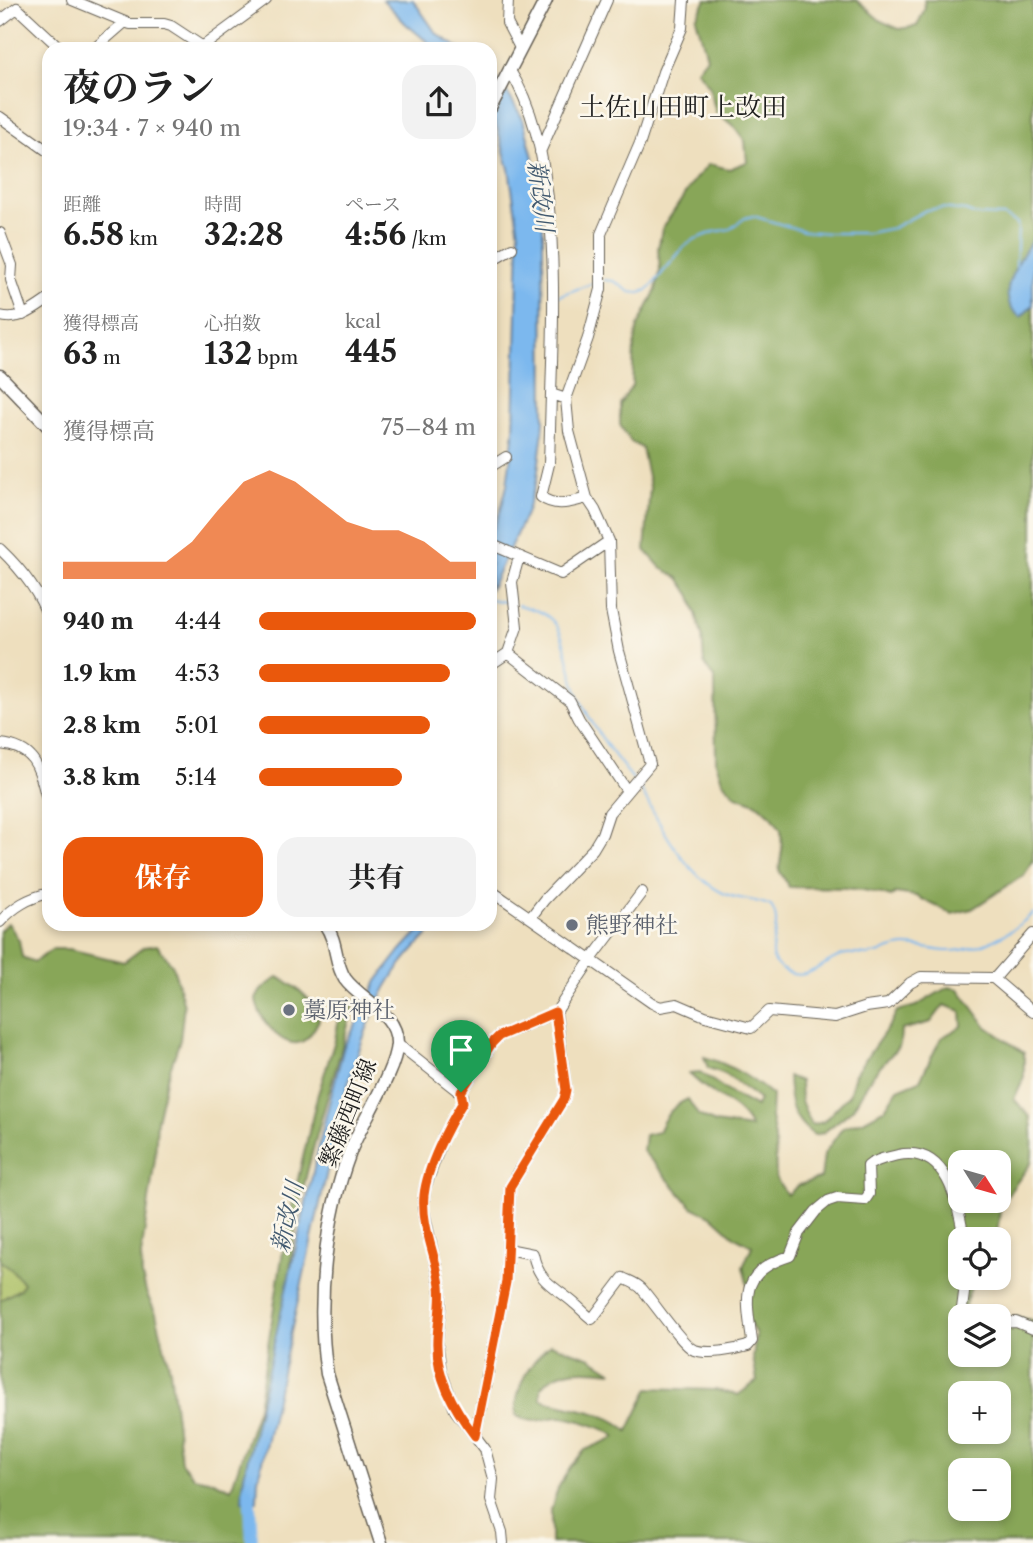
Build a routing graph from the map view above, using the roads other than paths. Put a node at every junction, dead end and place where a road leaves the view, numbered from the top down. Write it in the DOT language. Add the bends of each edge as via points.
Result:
graph roads {
  1 [pos="72,0"];
  2 [pos="265,0"];
  3 [pos="508,0"];
  4 [pos="545,0"];
  5 [pos="607,0"];
  6 [pos="684,0"];
  7 [pos="15,4"];
  8 [pos="0,21"];
  9 [pos="125,22"];
  10 [pos="54,42"];
  11 [pos="102,42"];
  12 [pos="196,42"];
  13 [pos="212,42"];
  14 [pos="520,48"];
  15 [pos="508,73"];
  16 [pos="497,94"];
  17 [pos="0,117"];
  18 [pos="42,147"];
  19 [pos="540,152"];
  20 [pos="0,233"];
  21 [pos="512,248"];
  22 [pos="497,257"];
  23 [pos="42,303"];
  24 [pos="23,315"];
  25 [pos="0,316"];
  26 [pos="0,376"];
  27 [pos="551,394"];
  28 [pos="566,399"];
  29 [pos="42,420"];
  30 [pos="506,457"];
  31 [pos="497,463"];
  32 [pos="587,498"];
  33 [pos="609,541"];
  34 [pos="497,547"];
  35 [pos="0,550"];
  36 [pos="519,557"];
  37 [pos="42,606"];
  38 [pos="508,653"];
  39 [pos="497,660"];
  40 [pos="0,744"];
  41 [pos="42,785"];
  42 [pos="627,791"];
  43 [pos="642,892"];
  44 [pos="497,895"];
  45 [pos="42,896"];
  46 [pos="531,917"];
  47 [pos="0,922"];
  48 [pos="330,931"];
  49 [pos="1033,934"];
  50 [pos="590,961"];
  51 [pos="994,979"];
  52 [pos="555,1012"];
  53 [pos="1033,1012"];
  54 [pos="397,1042"];
  55 [pos="461,1092"];
  56 [pos="961,1227"];
  57 [pos="508,1249"];
  58 [pos="1011,1322"];
  59 [pos="1033,1329"];
  60 [pos="475,1436"];
  61 [pos="382,1543"];
  62 [pos="503,1543"];
  1 -- 9 [label="street"];
  2 -- 13 [label="street"];
  3 -- 14 [label="street" via="507,23"];
  4 -- 14 [label="main road"];
  5 -- 19 [label="street"];
  6 -- 28 [label="street" via="682,28 601,234 601,289"];
  7 -- 8 [label="street"];
  7 -- 10 [label="street"];
  9 -- 11 [label="street"];
  9 -- 12 [label="street" via="164,24"];
  14 -- 15 [label="main road"];
  15 -- 16 [label="main road"];
  15 -- 19 [label="street" via="519,85"];
  17 -- 18 [label="street"];
  19 -- 27 [label="street" via="552,260"];
  20 -- 24 [label="street"];
  21 -- 22 [label="street"];
  23 -- 24 [label="street"];
  24 -- 25 [label="street"];
  26 -- 29 [label="main road"];
  27 -- 28 [label="street"];
  27 -- 32 [label="street" via="549,464 541,497 563,505"];
  28 -- 32 [label="street" via="569,431"];
  30 -- 31 [label="street"];
  32 -- 33 [label="street"];
  33 -- 36 [label="street" via="561,574"];
  33 -- 42 [label="street" via="611,610 650,764"];
  34 -- 36 [label="street"];
  35 -- 37 [label="street" via="34,589"];
  36 -- 38 [label="street" via="512,582 517,627"];
  38 -- 39 [label="street"];
  38 -- 42 [label="street" via="570,701"];
  40 -- 41 [label="street" via="22,747 32,756"];
  42 -- 46 [label="street" via="609,813 593,849"];
  43 -- 50 [label="street"];
  44 -- 46 [label="street"];
  45 -- 47 [label="street" via="21,903"];
  46 -- 50 [label="street"];
  48 -- 54 [label="main road, 繁藤西町線" via="344,978 382,1013"];
  49 -- 51 [label="street"];
  50 -- 51 [label="street" via="660,1007 677,1004 751,1028 769,1011 835,1017 888,1004 921,977"];
  50 -- 52 [label="street"];
  51 -- 53 [label="street"];
  52 -- 55 [label="street" via="499,1036"];
  52 -- 57 [label="street" via="566,1090 510,1187"];
  54 -- 55 [label="street"];
  54 -- 61 [label="main road, 繁藤西町線" via="393,1061 350,1152 333,1213 322,1293 327,1374"];
  55 -- 60 [label="street" via="463,1102 444,1135 423,1206 440,1285 440,1371 450,1401"];
  56 -- 57 [label="street" via="954,1195 937,1164 924,1155 909,1153 873,1161 868,1166 865,1200 828,1201 799,1233 790,1256 772,1261 751,1279 746,1292 752,1341 748,1346 714,1351 694,1350 682,1341 634,1282 623,1278 592,1319 541,1277 533,1254"];
  57 -- 60 [label="street" via="500,1320"];
  58 -- 59 [label="street"];
  60 -- 62 [label="street" via="490,1465 491,1500"];
}
